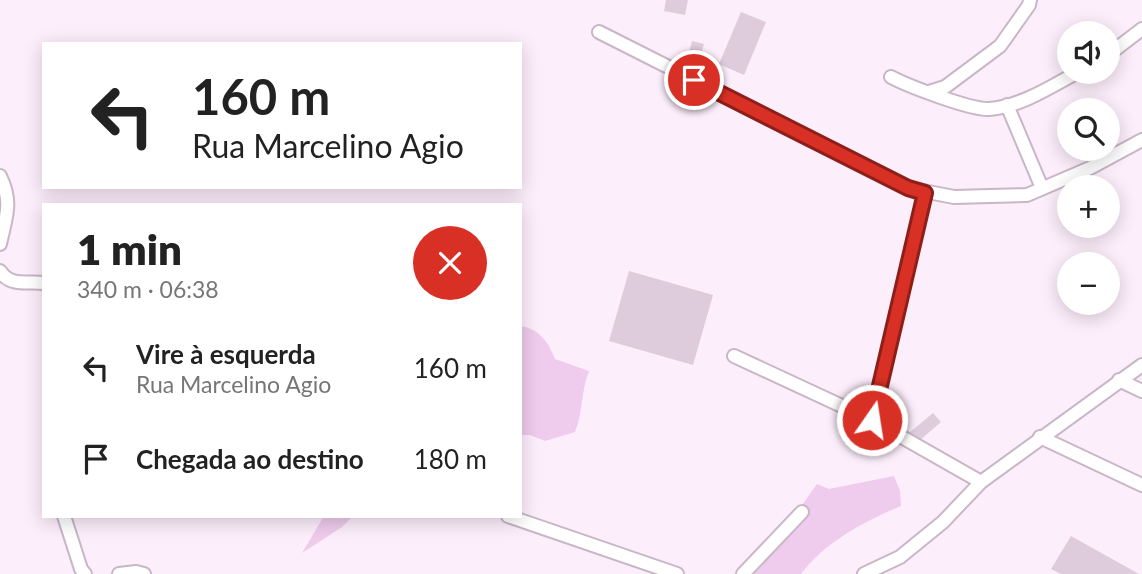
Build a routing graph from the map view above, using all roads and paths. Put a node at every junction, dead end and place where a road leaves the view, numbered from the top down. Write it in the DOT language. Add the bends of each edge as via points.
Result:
graph roads {
  1 [pos="1030,0"];
  2 [pos="1142,29"];
  3 [pos="599,32"];
  4 [pos="1120,46"];
  5 [pos="891,77"];
  6 [pos="1057,83"];
  7 [pos="929,92"];
  8 [pos="1007,105"];
  9 [pos="1142,140"];
  10 [pos="0,176"];
  11 [pos="1042,188"];
  12 [pos="925,193"];
  13 [pos="0,244"];
  14 [pos="0,271"];
  15 [pos="42,283"];
  16 [pos="734,356"];
  17 [pos="1142,365"];
  18 [pos="1119,380"];
  19 [pos="1142,391"];
  20 [pos="872,420"];
  21 [pos="1040,437"];
  22 [pos="981,482"];
  23 [pos="1142,485"];
  24 [pos="802,512"];
  25 [pos="65,518"];
  26 [pos="514,518"];
  27 [pos="85,574"];
  28 [pos="119,574"];
  29 [pos="144,574"];
  30 [pos="677,574"];
  31 [pos="743,574"];
  32 [pos="864,574"];
  1 -- 7 [label="street" via="1000,46 945,87"];
  2 -- 4 [label="street"];
  3 -- 12 [label="street"];
  5 -- 7 [label="street"];
  6 -- 8 [label="street"];
  7 -- 8 [label="street" via="987,109"];
  8 -- 11 [label="street"];
  9 -- 11 [label="street"];
  10 -- 13 [label="street" via="8,191 8,207"];
  11 -- 12 [label="street" via="1027,195"];
  12 -- 20 [label="street"];
  14 -- 15 [label="street" via="4,278 19,283"];
  16 -- 20 [label="street"];
  17 -- 18 [label="street"];
  18 -- 19 [label="street"];
  18 -- 21 [label="street"];
  20 -- 22 [label="street"];
  21 -- 22 [label="street"];
  21 -- 23 [label="street"];
  22 -- 32 [label="street" via="943,522 900,557"];
  24 -- 31 [label="street"];
  25 -- 27 [label="street"];
  26 -- 30 [label="street"];
  28 -- 29 [label="street"];
}
